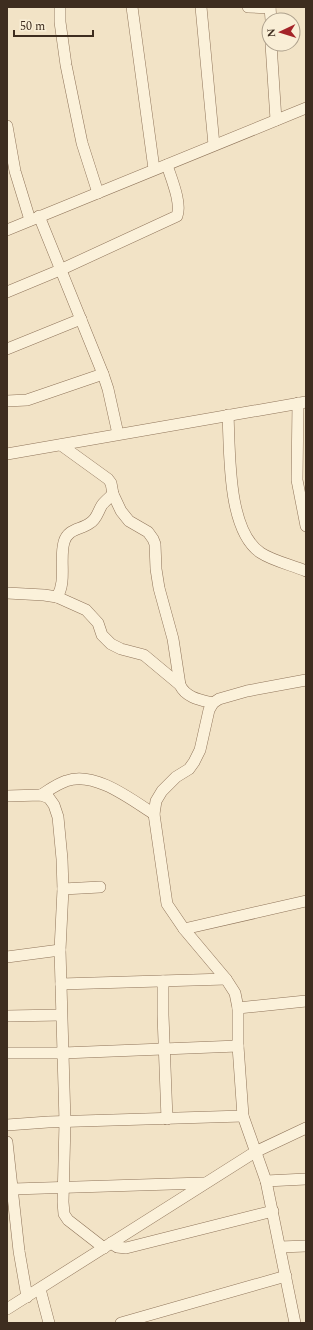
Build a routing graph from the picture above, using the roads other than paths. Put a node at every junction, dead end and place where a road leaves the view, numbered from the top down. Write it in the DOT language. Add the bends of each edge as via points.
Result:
graph roads {
  1 [pos="60,7"];
  2 [pos="132,7"];
  3 [pos="201,7"];
  4 [pos="248,7"];
  5 [pos="270,8"];
  6 [pos="272,52"];
  7 [pos="306,108"];
  8 [pos="276,120"];
  9 [pos="7,126"];
  10 [pos="214,145"];
  11 [pos="166,164"];
  12 [pos="154,169"];
  13 [pos="98,193"];
  14 [pos="34,218"];
  15 [pos="7,230"];
  16 [pos="60,270"];
  17 [pos="7,292"];
  18 [pos="81,319"];
  19 [pos="7,349"];
  20 [pos="103,374"];
  21 [pos="7,401"];
  22 [pos="302,402"];
  23 [pos="228,415"];
  24 [pos="118,434"];
  25 [pos="61,445"];
  26 [pos="7,454"];
  27 [pos="113,494"];
  28 [pos="306,526"];
  29 [pos="306,571"];
  30 [pos="7,593"];
  31 [pos="57,597"];
  32 [pos="306,680"];
  33 [pos="180,685"];
  34 [pos="213,703"];
  35 [pos="41,795"];
  36 [pos="7,796"];
  37 [pos="154,814"];
  38 [pos="100,887"];
  39 [pos="63,889"];
  40 [pos="306,901"];
  41 [pos="184,929"];
  42 [pos="60,950"];
  43 [pos="7,957"];
  44 [pos="226,979"];
  45 [pos="163,981"];
  46 [pos="60,984"];
  47 [pos="306,1001"];
  48 [pos="238,1008"];
  49 [pos="61,1015"];
  50 [pos="7,1016"];
  51 [pos="238,1046"];
  52 [pos="164,1049"];
  53 [pos="7,1053"];
  54 [pos="63,1053"];
  55 [pos="243,1116"];
  56 [pos="167,1118"];
  57 [pos="65,1122"];
  58 [pos="7,1125"];
  59 [pos="306,1128"];
  60 [pos="7,1143"];
  61 [pos="255,1152"];
  62 [pos="306,1179"];
  63 [pos="266,1181"];
  64 [pos="204,1183"];
  65 [pos="64,1187"];
  66 [pos="13,1189"];
  67 [pos="273,1211"];
  68 [pos="107,1246"];
  69 [pos="306,1246"];
  70 [pos="280,1247"];
  71 [pos="286,1276"];
  72 [pos="40,1289"];
  73 [pos="27,1297"];
  74 [pos="7,1309"];
  75 [pos="49,1323"];
  76 [pos="121,1323"];
  77 [pos="295,1323"];
  1 -- 13 [label="street" via="66,65 82,144"];
  2 -- 12 [label="street"];
  3 -- 10 [label="street"];
  4 -- 5 [label="street"];
  6 -- 8 [label="street"];
  7 -- 8 [label="street"];
  8 -- 10 [label="street"];
  9 -- 14 [label="street" via="15,171"];
  10 -- 11 [label="street"];
  11 -- 12 [label="street"];
  11 -- 16 [label="street" via="178,203 177,216"];
  12 -- 13 [label="street"];
  13 -- 14 [label="street"];
  14 -- 15 [label="street"];
  14 -- 16 [label="street"];
  16 -- 17 [label="street"];
  16 -- 18 [label="street"];
  18 -- 19 [label="street"];
  18 -- 20 [label="street"];
  20 -- 21 [label="street" via="27,400"];
  20 -- 24 [label="street"];
  22 -- 23 [label="street"];
  22 -- 28 [label="street" via="297,480"];
  23 -- 24 [label="street"];
  23 -- 29 [label="street" via="233,496 244,534 251,545 261,553"];
  24 -- 25 [label="street"];
  25 -- 26 [label="street"];
  25 -- 27 [label="street" via="108,479"];
  27 -- 31 [label="street" via="92,522 66,536 61,590"];
  27 -- 33 [label="street" via="129,520 148,532 155,544 158,582 173,639"];
  30 -- 31 [label="street"];
  31 -- 33 [label="street" via="92,614 102,635 111,644 144,655"];
  32 -- 34 [label="street" via="247,691"];
  33 -- 34 [label="street" via="188,695"];
  34 -- 37 [label="street" via="200,750 194,762 162,791 156,801"];
  35 -- 36 [label="street"];
  35 -- 37 [label="street" via="66,781 84,779 111,788"];
  35 -- 39 [label="street" via="49,798 58,817"];
  37 -- 41 [label="street" via="167,904"];
  38 -- 39 [label="street"];
  39 -- 42 [label="street"];
  40 -- 41 [label="street"];
  41 -- 44 [label="street"];
  42 -- 43 [label="street"];
  42 -- 46 [label="street"];
  44 -- 45 [label="street"];
  44 -- 48 [label="street" via="235,993"];
  45 -- 46 [label="street"];
  45 -- 52 [label="street"];
  46 -- 49 [label="street"];
  47 -- 48 [label="street"];
  48 -- 51 [label="street"];
  49 -- 50 [label="street"];
  49 -- 54 [label="street"];
  51 -- 52 [label="street"];
  51 -- 55 [label="street"];
  52 -- 54 [label="street"];
  52 -- 56 [label="street"];
  53 -- 54 [label="street"];
  54 -- 57 [label="street"];
  55 -- 56 [label="street"];
  55 -- 61 [label="street"];
  56 -- 57 [label="street"];
  57 -- 58 [label="street"];
  57 -- 65 [label="street"];
  59 -- 61 [label="street"];
  60 -- 66 [label="street"];
  61 -- 63 [label="street"];
  61 -- 64 [label="street"];
  62 -- 63 [label="street"];
  63 -- 67 [label="street"];
  64 -- 65 [label="street"];
  64 -- 68 [label="street"];
  65 -- 66 [label="street"];
  65 -- 68 [label="street" via="64,1214 68,1220"];
  66 -- 73 [label="street"];
  67 -- 68 [label="street" via="126,1248"];
  67 -- 70 [label="street"];
  68 -- 72 [label="street"];
  69 -- 70 [label="street"];
  70 -- 71 [label="street"];
  71 -- 76 [label="street"];
  71 -- 77 [label="street"];
  72 -- 73 [label="street"];
  72 -- 75 [label="street"];
  73 -- 74 [label="street"];
}
